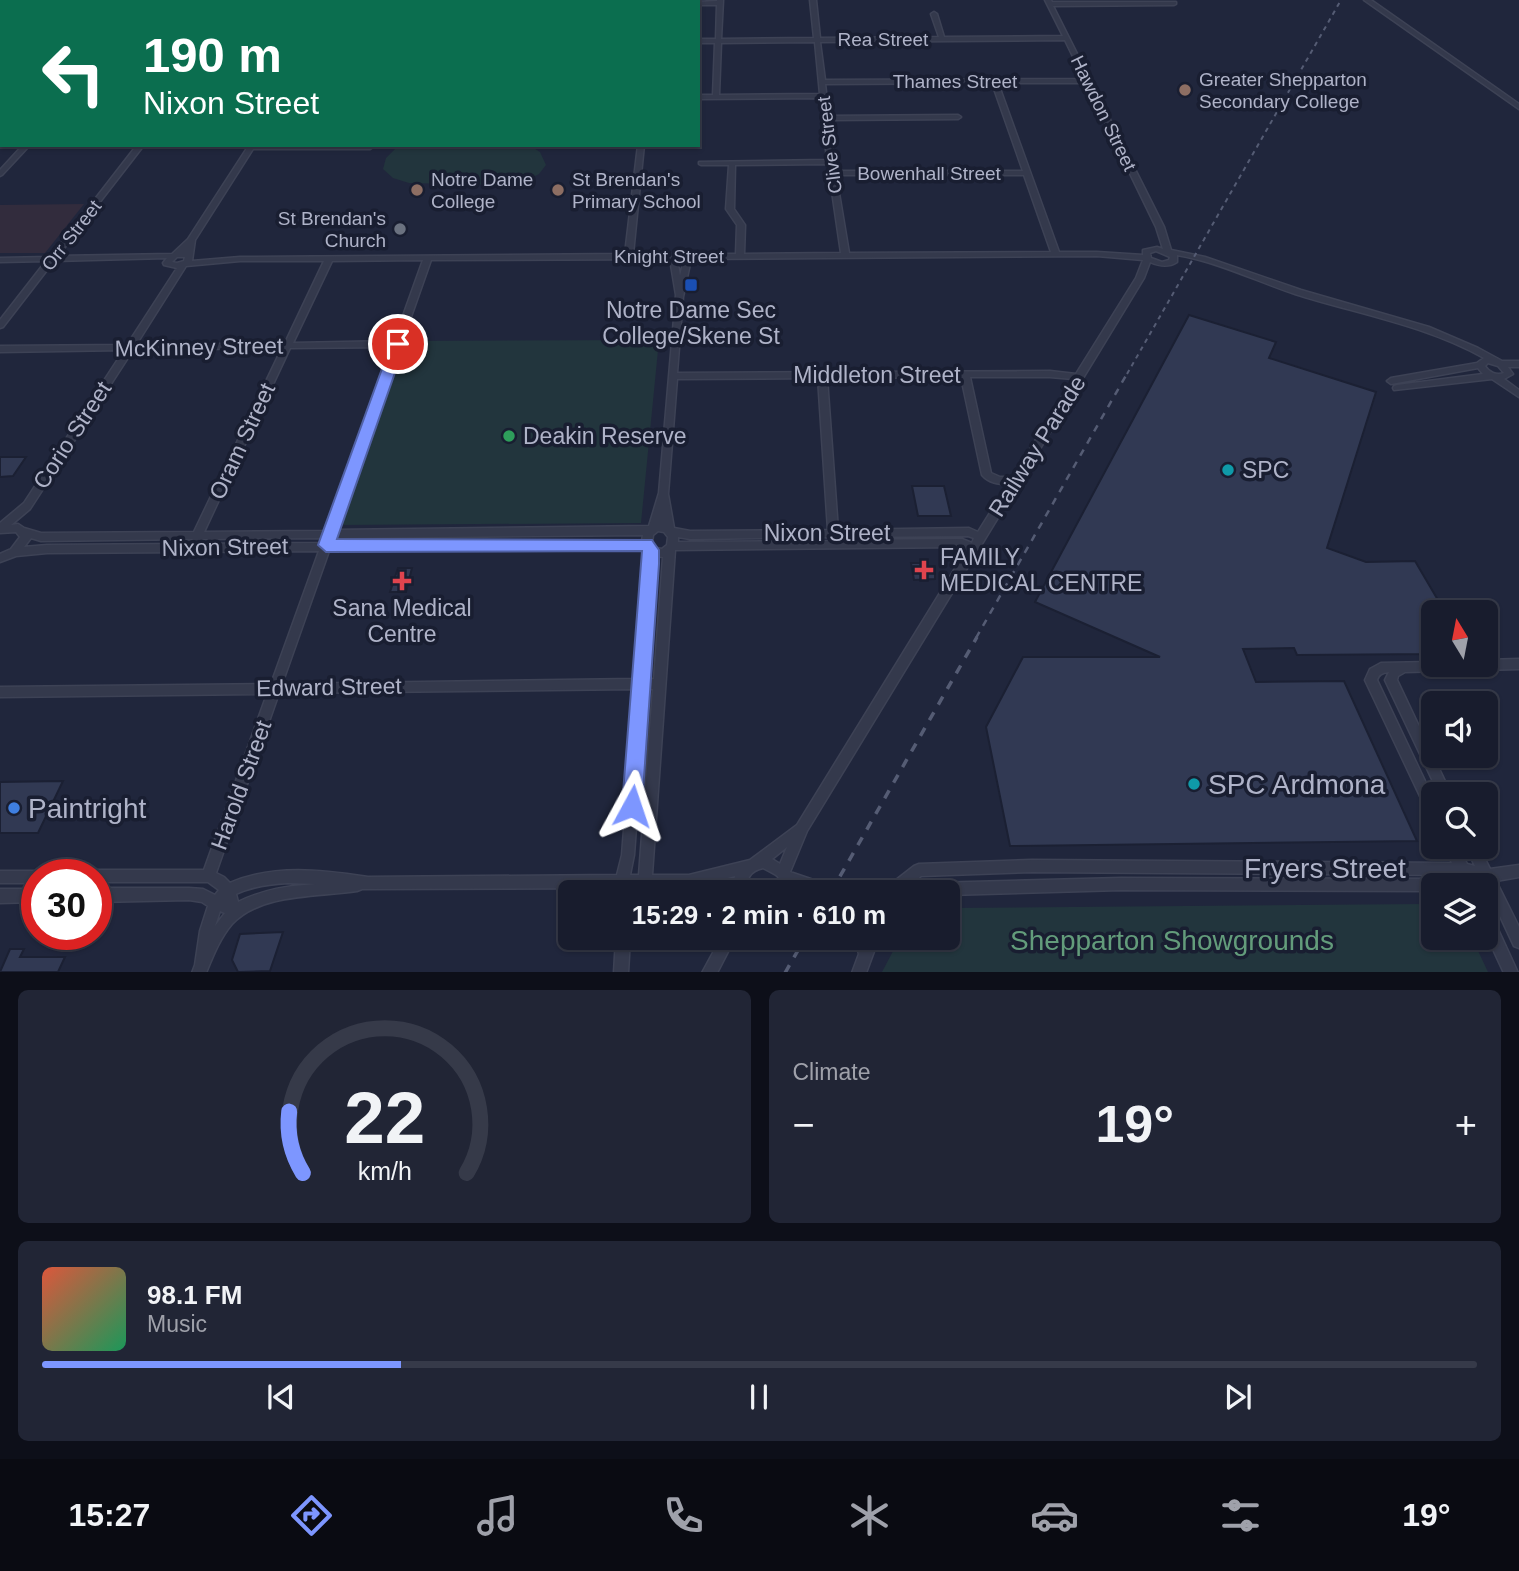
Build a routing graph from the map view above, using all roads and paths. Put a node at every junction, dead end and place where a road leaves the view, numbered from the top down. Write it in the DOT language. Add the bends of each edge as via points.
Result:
graph roads {
  1 [pos="813,0"];
  2 [pos="1367,0"];
  3 [pos="720,2"];
  4 [pos="1049,2"];
  5 [pos="1173,2"];
  6 [pos="700,3"];
  7 [pos="934,14"];
  8 [pos="1067,38"];
  9 [pos="942,39"];
  10 [pos="700,40"];
  11 [pos="718,40"];
  12 [pos="817,40"];
  13 [pos="1089,80"];
  14 [pos="994,81"];
  15 [pos="821,82"];
  16 [pos="823,96"];
  17 [pos="700,97"];
  18 [pos="716,97"];
  19 [pos="1519,107"];
  20 [pos="958,117"];
  21 [pos="825,118"];
  22 [pos="25,147"];
  23 [pos="139,147"];
  24 [pos="250,147"];
  25 [pos="641,147"];
  26 [pos="831,162"];
  27 [pos="701,163"];
  28 [pos="732,163"];
  29 [pos="832,173"];
  30 [pos="1026,173"];
  31 [pos="0,174"];
  32 [pos="1160,227"];
  33 [pos="191,240"];
  34 [pos="1056,254"];
  35 [pos="1148,254"];
  36 [pos="842,255"];
  37 [pos="673,256"];
  38 [pos="688,256"];
  39 [pos="740,256"];
  40 [pos="629,257"];
  41 [pos="1170,257"];
  42 [pos="329,258"];
  43 [pos="428,258"];
  44 [pos="0,260"];
  45 [pos="51,260"];
  46 [pos="171,260"];
  47 [pos="187,260"];
  48 [pos="1140,278"];
  49 [pos="163,293"];
  50 [pos="679,297"];
  51 [pos="0,325"];
  52 [pos="1429,329"];
  53 [pos="398,344"];
  54 [pos="288,345"];
  55 [pos="128,347"];
  56 [pos="0,349"];
  57 [pos="1500,363"];
  58 [pos="1480,364"];
  59 [pos="1519,364"];
  60 [pos="1519,371"];
  61 [pos="965,374"];
  62 [pos="822,375"];
  63 [pos="1509,375"];
  64 [pos="675,376"];
  65 [pos="1493,376"];
  66 [pos="1079,377"];
  67 [pos="1519,392"];
  68 [pos="1016,480"];
  69 [pos="664,494"];
  70 [pos="27,506"];
  71 [pos="0,530"];
  72 [pos="24,531"];
  73 [pos="652,531"];
  74 [pos="671,531"];
  75 [pos="198,535"];
  76 [pos="981,537"];
  77 [pos="834,538"];
  78 [pos="328,540"];
  79 [pos="648,547"];
  80 [pos="671,547"];
  81 [pos="192,548"];
  82 [pos="974,548"];
  83 [pos="6,557"];
  84 [pos="1519,664"];
  85 [pos="1403,668"];
  86 [pos="642,683"];
  87 [pos="659,684"];
  88 [pos="276,687"];
  89 [pos="0,692"];
  90 [pos="1439,782"];
  91 [pos="1421,786"];
  92 [pos="802,827"];
  93 [pos="1457,859"];
  94 [pos="754,864"];
  95 [pos="1462,869"];
  96 [pos="1519,871"];
  97 [pos="1464,873"];
  98 [pos="1476,873"];
  99 [pos="785,874"];
  100 [pos="1498,874"];
  101 [pos="176,875"];
  102 [pos="112,876"];
  103 [pos="208,876"];
  104 [pos="21,878"];
  105 [pos="1,879"];
  106 [pos="626,880"];
  107 [pos="645,880"];
  108 [pos="692,880"];
  109 [pos="740,880"];
  110 [pos="785,880"];
  111 [pos="800,880"];
  112 [pos="907,880"];
  113 [pos="368,883"];
  114 [pos="558,884"];
  115 [pos="1421,885"];
  116 [pos="960,888"];
  117 [pos="229,891"];
  118 [pos="170,894"];
  119 [pos="21,895"];
  120 [pos="112,895"];
  121 [pos="0,896"];
  122 [pos="1498,900"];
  123 [pos="217,902"];
  124 [pos="234,911"];
  125 [pos="1519,941"];
  126 [pos="1498,944"];
  127 [pos="622,950"];
  128 [pos="723,950"];
  129 [pos="864,950"];
  130 [pos="866,950"];
  131 [pos="865,953"];
  132 [pos="200,968"];
  133 [pos="621,972"];
  134 [pos="709,972"];
  135 [pos="859,972"];
  136 [pos="1511,972"];
  1 -- 12 [label="street, Clive Street"];
  2 -- 19 [label="street"];
  3 -- 6 [label="street"];
  3 -- 11 [label="street"];
  4 -- 5 [label="street"];
  4 -- 8 [label="street, Hawdon Street"];
  7 -- 9 [label="street"];
  8 -- 9 [label="street, Rea Street"];
  8 -- 13 [label="street, Hawdon Street"];
  9 -- 12 [label="street, Rea Street"];
  10 -- 11 [label="street, Rea Street"];
  11 -- 12 [label="street, Rea Street"];
  11 -- 18 [label="street"];
  12 -- 15 [label="street, Clive Street"];
  13 -- 14 [label="street, Thames Street"];
  13 -- 32 [label="street, Hawdon Street"];
  14 -- 15 [label="street, Thames Street"];
  14 -- 30 [label="street"];
  15 -- 16 [label="street, Clive Street"];
  16 -- 18 [label="street"];
  16 -- 21 [label="street, Clive Street"];
  17 -- 18 [label="street"];
  20 -- 21 [label="street"];
  21 -- 26 [label="street, Clive Street"];
  22 -- 31 [label="street"];
  23 -- 45 [label="street, Orr Street"];
  24 -- 33 [label="street, Corio Street"];
  25 -- 40 [label="street"];
  26 -- 28 [label="street"];
  26 -- 29 [label="street, Clive Street"];
  27 -- 28 [label="street"];
  28 -- 39 [label="street" via="730,209 741,225"];
  29 -- 30 [label="street, Bowenhall Street"];
  29 -- 36 [label="street, Clive Street"];
  30 -- 34 [label="street"];
  32 -- 35 [label="street" via="1160,238"];
  32 -- 41 [label="street, Hawdon Street"];
  33 -- 46 [label="street, Corio Street"];
  33 -- 47 [label="street, Corio Street"];
  34 -- 35 [label="street, Knight Street"];
  34 -- 36 [label="street, Knight Street"];
  35 -- 41 [label="street"];
  35 -- 41 [label="street" via="1158,264"];
  35 -- 48 [label="street, Railway Parade"];
  36 -- 39 [label="street, Knight Street"];
  37 -- 38 [label="street, Knight Street"];
  37 -- 40 [label="street, Knight Street"];
  37 -- 50 [label="street"];
  38 -- 39 [label="street, Knight Street"];
  38 -- 50 [label="street"];
  40 -- 43 [label="street, Knight Street"];
  41 -- 48 [label="street"];
  41 -- 52 [label="street" via="1213,264"];
  42 -- 43 [label="street, Knight Street"];
  42 -- 47 [label="street, Knight Street"];
  42 -- 54 [label="street, Oram Street"];
  43 -- 53 [label="street, Harold Street"];
  44 -- 45 [label="street"];
  45 -- 46 [label="street"];
  45 -- 51 [label="street, Orr Street"];
  46 -- 47 [label="street, Knight Street"];
  46 -- 49 [label="street, Corio Street"];
  47 -- 49 [label="street, Corio Street"];
  48 -- 66 [label="street, Railway Parade"];
  49 -- 55 [label="street, Corio Street"];
  50 -- 64 [label="street"];
  52 -- 57 [label="street"];
  52 -- 58 [label="street" via="1468,349"];
  53 -- 54 [label="street, McKinney Street"];
  53 -- 78 [label="street, Harold Street"];
  54 -- 55 [label="street, McKinney Street"];
  54 -- 75 [label="street, Oram Street"];
  55 -- 56 [label="street, McKinney Street"];
  55 -- 70 [label="street, Corio Street"];
  57 -- 58 [label="street"];
  57 -- 59 [label="street"];
  57 -- 63 [label="street"];
  58 -- 65 [label="street"];
  58 -- 65 [label="street" via="1394,385"];
  60 -- 63 [label="street"];
  61 -- 62 [label="street, Middleton Street"];
  61 -- 66 [label="street, Middleton Street"];
  61 -- 68 [label="street" via="987,475 999,481"];
  62 -- 64 [label="street, Middleton Street"];
  62 -- 77 [label="street"];
  63 -- 65 [label="street"];
  63 -- 67 [label="street"];
  64 -- 69 [label="street"];
  65 -- 67 [label="street"];
  66 -- 68 [label="street, Railway Parade"];
  68 -- 76 [label="street, Railway Parade"];
  69 -- 73 [label="street"];
  69 -- 74 [label="street"];
  70 -- 71 [label="street, Corio Street"];
  70 -- 72 [label="street, Corio Street"];
  71 -- 72 [label="street, Nixon Street"];
  72 -- 75 [label="street, Nixon Street" via="41,537"];
  72 -- 83 [label="street, Corio Street" via="25,542"];
  73 -- 74 [label="street, Nixon Street"];
  73 -- 78 [label="street, Nixon Street"];
  73 -- 79 [label="street" via="646,537"];
  74 -- 77 [label="street, Nixon Street"];
  74 -- 80 [label="street" via="676,539"];
  75 -- 78 [label="street, Nixon Street"];
  75 -- 81 [label="street, Oram Street"];
  76 -- 77 [label="street, Nixon Street" via="969,532"];
  76 -- 82 [label="street, Railway Parade"];
  77 -- 80 [label="street, Nixon Street"];
  77 -- 82 [label="street, Nixon Street"];
  78 -- 79 [label="street, Nixon Street"];
  78 -- 81 [label="street, Nixon Street"];
  78 -- 88 [label="street, Harold Street"];
  79 -- 80 [label="street, Nixon Street"];
  79 -- 86 [label="street"];
  80 -- 87 [label="street"];
  81 -- 83 [label="street, Nixon Street" via="47,549"];
  82 -- 92 [label="street, Railway Parade"];
  84 -- 85 [label="street"];
  85 -- 90 [label="street" via="1391,680"];
  85 -- 91 [label="street" via="1381,668 1371,680"];
  86 -- 87 [label="street, Edward Street"];
  86 -- 88 [label="street, Edward Street"];
  86 -- 106 [label="street"];
  87 -- 107 [label="street"];
  88 -- 89 [label="street, Edward Street"];
  88 -- 103 [label="street, Harold Street"];
  92 -- 94 [label="street, Railway Parade"];
  92 -- 99 [label="street, Railway Parade"];
  93 -- 95 [label="street"];
  94 -- 99 [label="street" via="772,863"];
  94 -- 108 [label="street"];
  94 -- 109 [label="street"];
  95 -- 97 [label="street"];
  95 -- 98 [label="street, Fryers Street"];
  95 -- 112 [label="street, Fryers Street" via="1032,866 919,870"];
  96 -- 100 [label="street"];
  99 -- 110 [label="street"];
  99 -- 111 [label="street"];
  101 -- 102 [label="street"];
  101 -- 103 [label="street"];
  101 -- 118 [label="street"];
  103 -- 117 [label="street"];
  104 -- 105 [label="street"];
  113 -- 114 [label="street"];
  113 -- 117 [label="street" via="331,878 266,879"];
  113 -- 124 [label="street" via="269,894"];
  115 -- 116 [label="street, Fryers Street"];
  117 -- 123 [label="street"];
  117 -- 124 [label="street"];
  118 -- 120 [label="street"];
  118 -- 123 [label="street" via="203,896"];
  119 -- 121 [label="street"];
  122 -- 125 [label="street"];
  123 -- 124 [label="street"];
  123 -- 132 [label="street"];
  124 -- 132 [label="street"];
  126 -- 136 [label="street"];
  127 -- 133 [label="street"];
  128 -- 134 [label="street"];
  129 -- 131 [label="street"];
  130 -- 131 [label="street"];
  131 -- 135 [label="street"];
}
